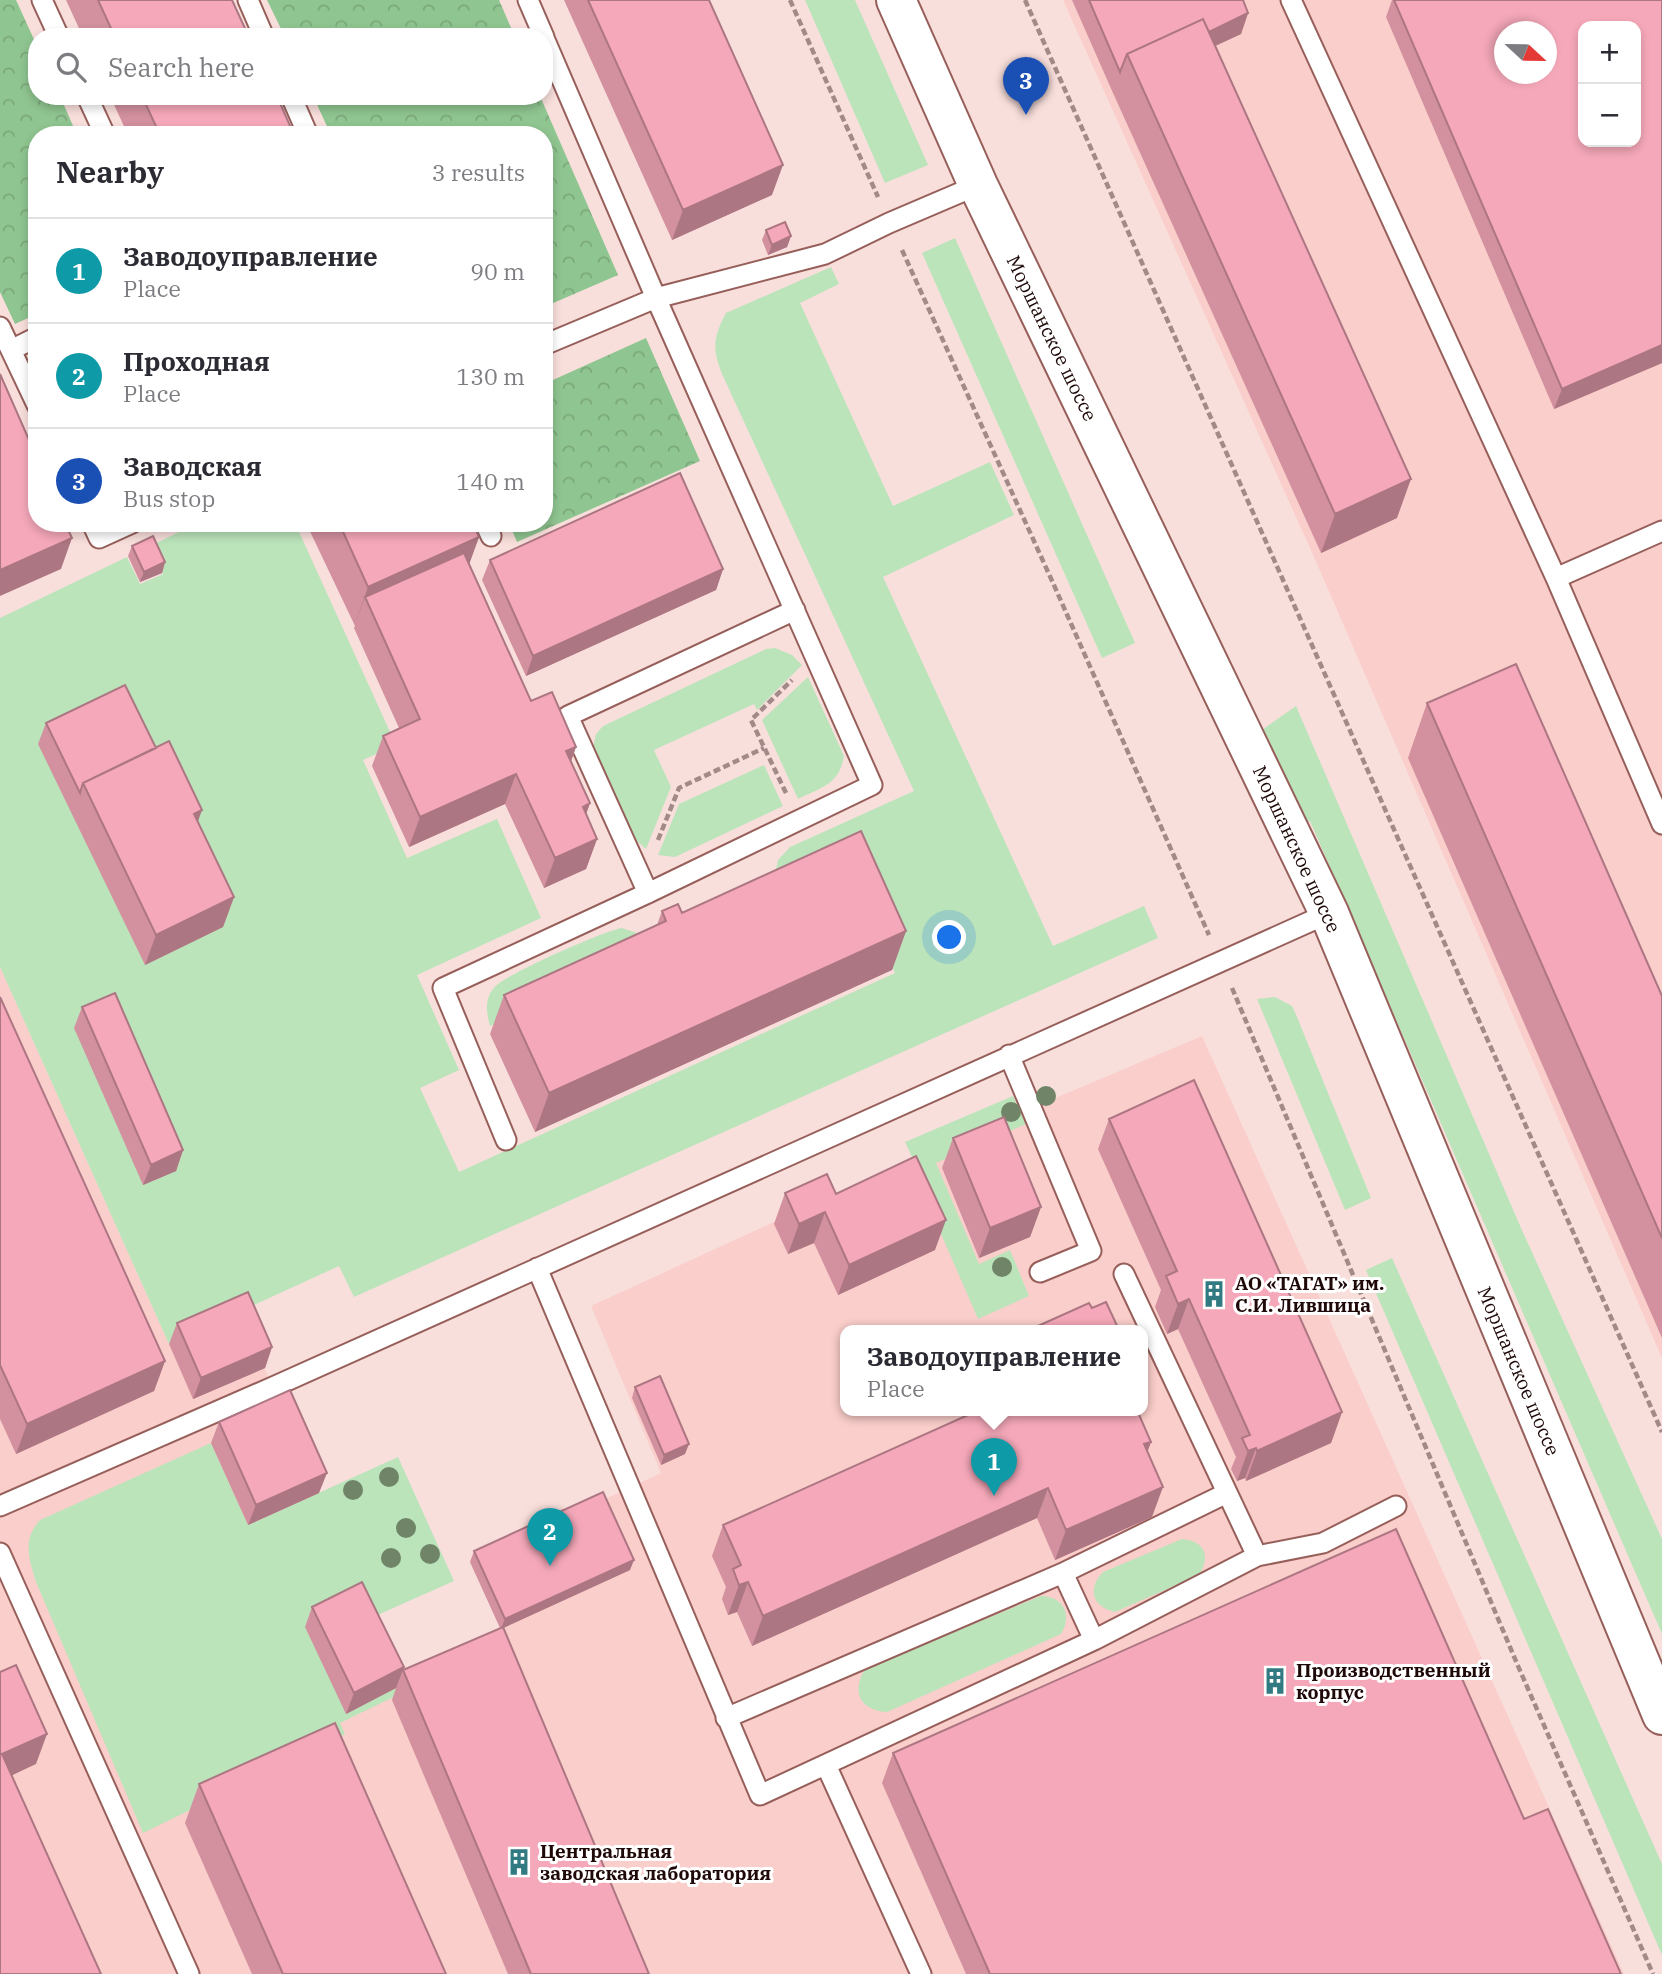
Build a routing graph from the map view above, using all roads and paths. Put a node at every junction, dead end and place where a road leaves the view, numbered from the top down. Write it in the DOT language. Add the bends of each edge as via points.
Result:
graph roads {
  1 [pos="42,0"];
  2 [pos="248,0"];
  3 [pos="528,0"];
  4 [pos="895,0"];
  5 [pos="1025,0"];
  6 [pos="1291,0"];
  7 [pos="55,28"];
  8 [pos="260,28"];
  9 [pos="540,28"];
  10 [pos="553,59"];
  11 [pos="91,105"];
  12 [pos="295,105"];
  13 [pos="101,126"];
  14 [pos="304,126"];
  15 [pos="978,185"];
  16 [pos="656,298"];
  17 [pos="0,327"];
  18 [pos="553,341"];
  19 [pos="28,342"];
  20 [pos="11,350"];
  21 [pos="28,386"];
  22 [pos="1662,531"];
  23 [pos="96,532"];
  24 [pos="112,532"];
  25 [pos="1556,578"];
  26 [pos="795,610"];
  27 [pos="816,657"];
  28 [pos="764,748"];
  29 [pos="799,821"];
  30 [pos="1662,824"];
  31 [pos="645,886"];
  32 [pos="1329,913"];
  33 [pos="1009,1055"];
  34 [pos="506,1140"];
  35 [pos="537,1268"];
  36 [pos="1041,1272"];
  37 [pos="1124,1274"];
  38 [pos="1148,1325"];
  39 [pos="1148,1325"];
  40 [pos="1662,1432"];
  41 [pos="1227,1493"];
  42 [pos="0,1506"];
  43 [pos="1396,1506"];
  44 [pos="0,1553"];
  45 [pos="1257,1556"];
  46 [pos="1063,1573"];
  47 [pos="1094,1640"];
  48 [pos="1662,1715"];
  49 [pos="726,1717"];
  50 [pos="826,1765"];
  51 [pos="189,1974"];
  52 [pos="921,1974"];
  1 -- 7 [label="lane"];
  2 -- 8 [label="lane"];
  3 -- 9 [label="lane"];
  4 -- 15 [label="main road, Моршанское шоссе"];
  5 -- 40 [label="path"];
  6 -- 25 [label="lane"];
  10 -- 16 [label="lane"];
  11 -- 13 [label="lane"];
  12 -- 14 [label="lane"];
  15 -- 16 [label="lane" via="825,254"];
  15 -- 32 [label="main road, Моршанское шоссе"];
  16 -- 18 [label="lane"];
  16 -- 26 [label="lane"];
  17 -- 20 [label="lane"];
  19 -- 20 [label="lane"];
  20 -- 21 [label="lane"];
  22 -- 25 [label="lane"];
  23 -- 24 [label="lane" via="99,538"];
  25 -- 30 [label="lane"];
  26 -- 27 [label="lane"];
  26 -- 31 [label="lane" via="568,716"];
  27 -- 28 [label="path" via="751,720"];
  27 -- 29 [label="lane" via="872,785"];
  28 -- 29 [label="path"];
  28 -- 31 [label="path" via="679,788"];
  29 -- 31 [label="lane"];
  31 -- 34 [label="lane" via="443,988"];
  32 -- 33 [label="lane"];
  32 -- 48 [label="main road, Моршанское шоссе"];
  33 -- 35 [label="lane"];
  33 -- 36 [label="lane" via="1091,1251"];
  35 -- 42 [label="lane"];
  35 -- 49 [label="lane"];
  37 -- 39 [label="lane"];
  38 -- 41 [label="lane"];
  41 -- 45 [label="lane"];
  41 -- 46 [label="lane"];
  43 -- 45 [label="lane" via="1323,1543"];
  44 -- 51 [label="lane"];
  45 -- 47 [label="lane"];
  46 -- 47 [label="lane"];
  46 -- 49 [label="lane"];
  47 -- 50 [label="lane"];
  49 -- 50 [label="lane" via="760,1796"];
  50 -- 52 [label="lane"];
}
